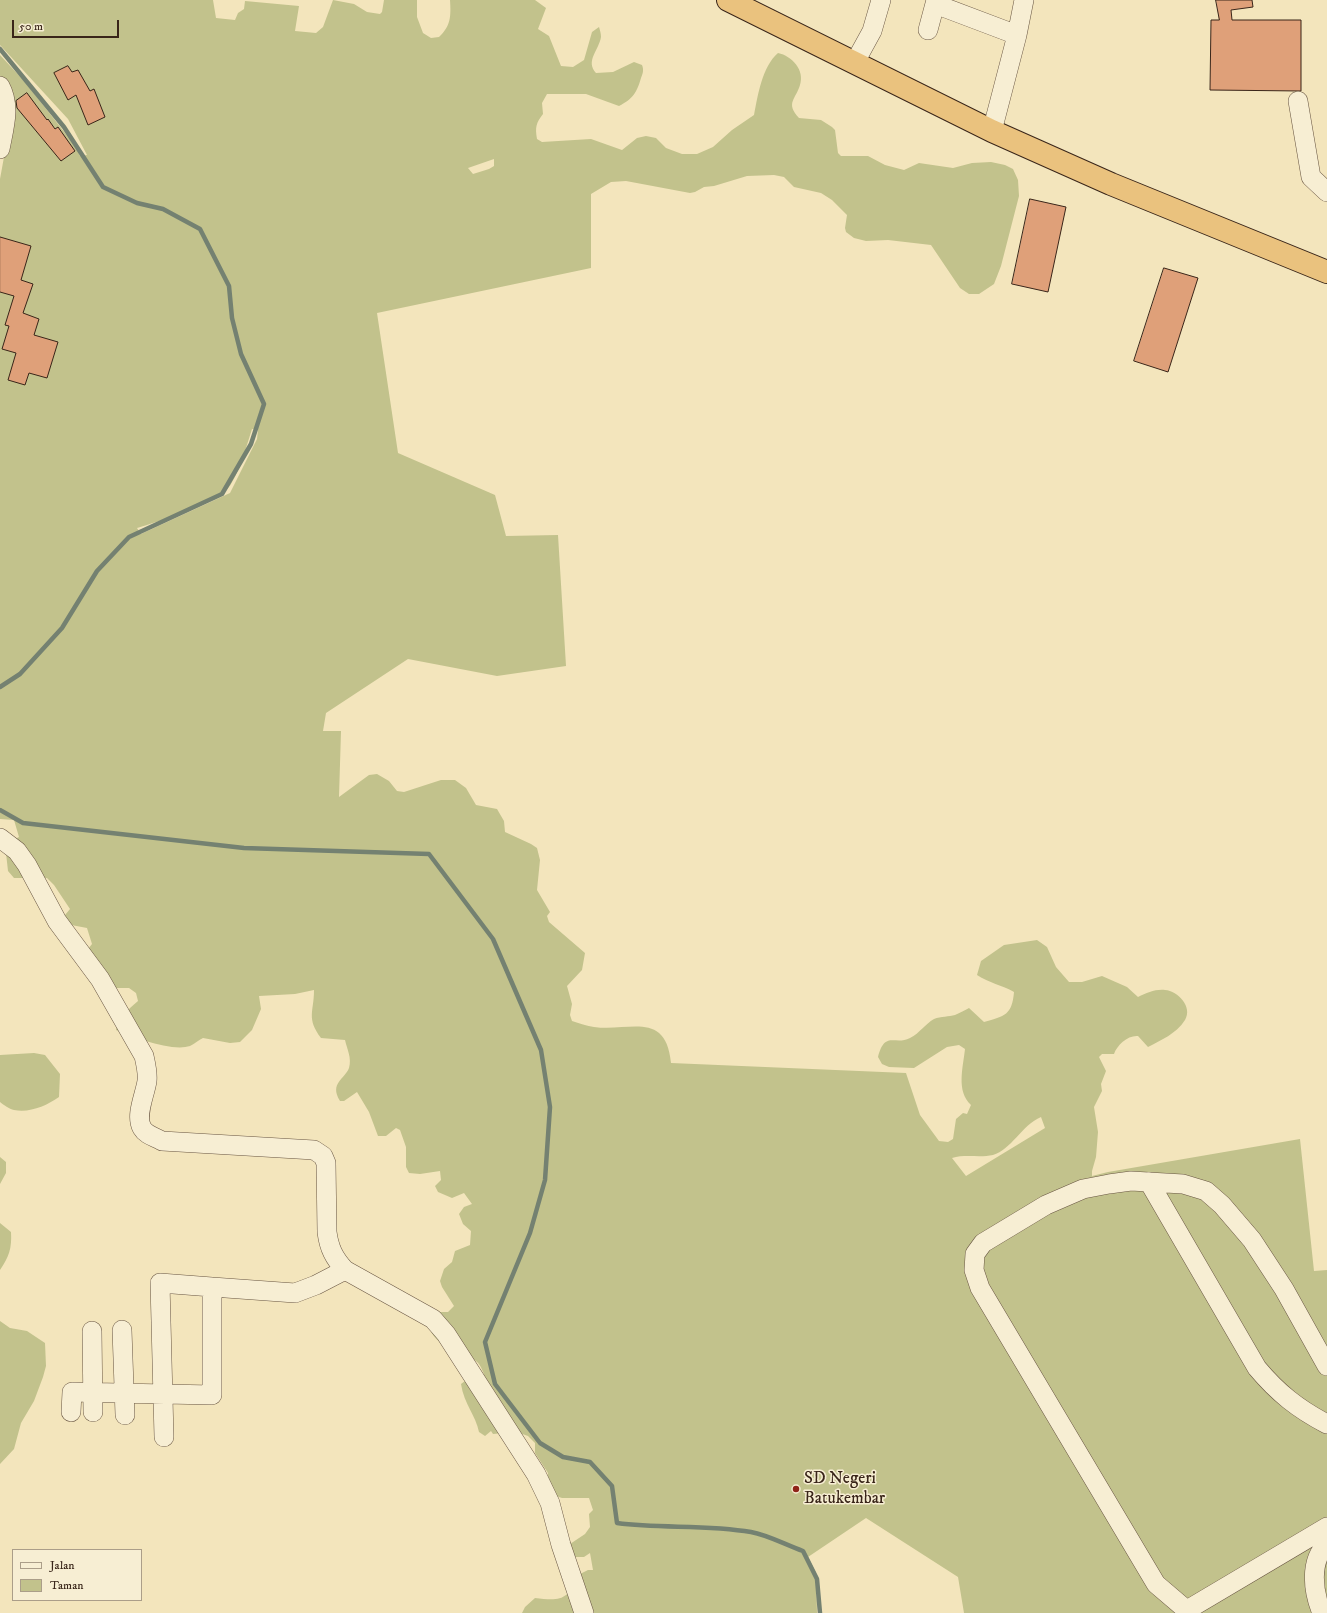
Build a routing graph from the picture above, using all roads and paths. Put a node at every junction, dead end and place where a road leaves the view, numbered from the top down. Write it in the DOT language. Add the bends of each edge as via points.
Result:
graph roads {
  1 [pos="729,0"];
  2 [pos="881,0"];
  3 [pos="1024,0"];
  4 [pos="935,2"];
  5 [pos="928,30"];
  6 [pos="1017,35"];
  7 [pos="854,62"];
  8 [pos="0,86"];
  9 [pos="1298,101"];
  10 [pos="992,131"];
  11 [pos="0,149"];
  12 [pos="1327,192"];
  13 [pos="1327,272"];
  14 [pos="0,838"];
  15 [pos="1149,1182"];
  16 [pos="345,1270"];
  17 [pos="212,1287"];
  18 [pos="122,1330"];
  19 [pos="92,1332"];
  20 [pos="1327,1366"];
  21 [pos="93,1393"];
  22 [pos="124,1394"];
  23 [pos="163,1394"];
  24 [pos="71,1412"];
  25 [pos="93,1412"];
  26 [pos="125,1415"];
  27 [pos="1327,1424"];
  28 [pos="164,1437"];
  29 [pos="1327,1527"];
  30 [pos="1327,1544"];
  31 [pos="1188,1611"];
  32 [pos="584,1613"];
  33 [pos="1322,1613"];
  1 -- 7 [label="highway"];
  2 -- 7 [label="street" via="872,31"];
  3 -- 6 [label="street"];
  4 -- 5 [label="street"];
  4 -- 6 [label="street"];
  6 -- 10 [label="street"];
  7 -- 10 [label="highway"];
  8 -- 11 [label="street" via="6,104"];
  9 -- 12 [label="street" via="1311,177"];
  10 -- 13 [label="highway" via="1111,184"];
  14 -- 16 [label="street" via="17,851 27,865 57,921 100,980 144,1056 147,1082 139,1120 142,1128 147,1134 162,1141 314,1150 326,1163 328,1243 336,1261"];
  15 -- 20 [label="street" via="1183,1184 1206,1191 1222,1205 1252,1240 1284,1289"];
  15 -- 27 [label="street" via="1257,1368 1289,1402"];
  15 -- 31 [label="street" via="1131,1181 1083,1189 1046,1205 984,1242 975,1254 974,1270 980,1288 1156,1584"];
  16 -- 17 [label="street" via="295,1293"];
  16 -- 32 [label="street" via="433,1319 446,1334 539,1480 550,1503"];
  17 -- 23 [label="street" via="212,1396"];
  17 -- 23 [label="street" via="160,1283"];
  18 -- 22 [label="street"];
  19 -- 21 [label="street"];
  21 -- 22 [label="street"];
  21 -- 24 [label="street" via="72,1392"];
  21 -- 25 [label="street"];
  22 -- 23 [label="street"];
  22 -- 26 [label="street"];
  23 -- 28 [label="street"];
  29 -- 31 [label="street"];
  30 -- 33 [label="street" via="1314,1570 1317,1600"];
}
